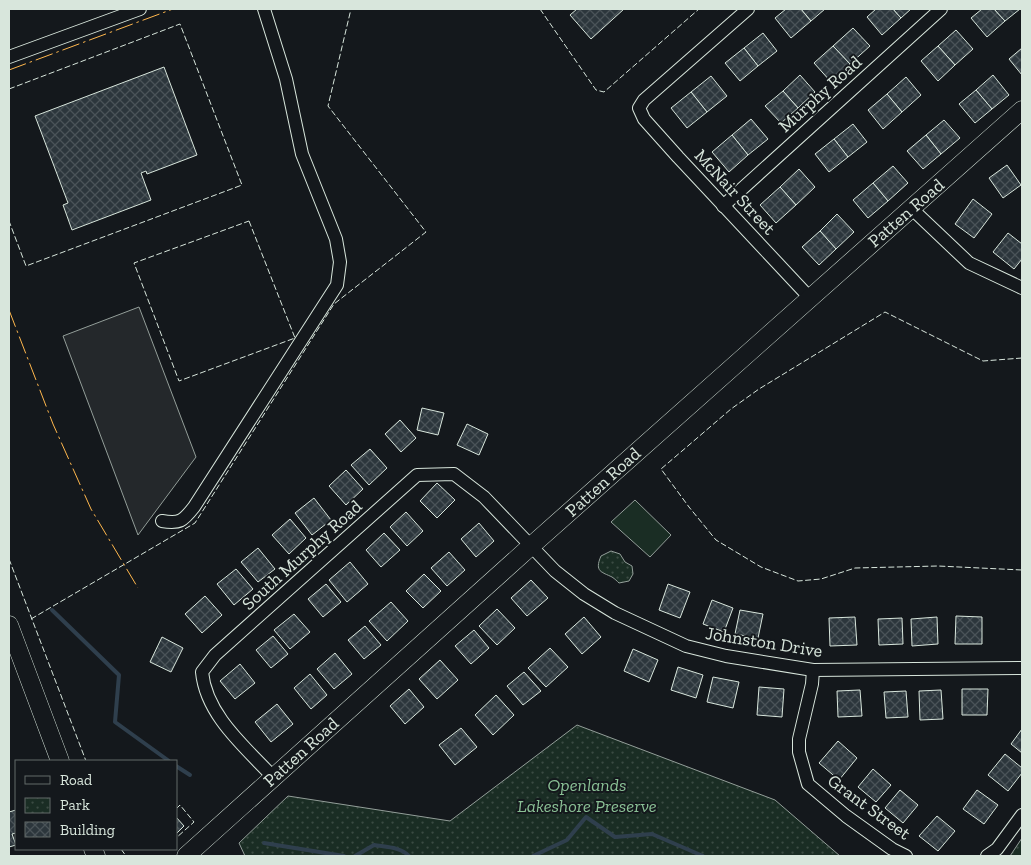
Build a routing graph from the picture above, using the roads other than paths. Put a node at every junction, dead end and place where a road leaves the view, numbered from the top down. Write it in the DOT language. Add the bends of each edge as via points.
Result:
graph roads {
  1 [pos="140,9"];
  2 [pos="264,9"];
  3 [pos="748,9"];
  4 [pos="941,9"];
  5 [pos="9,57"];
  6 [pos="1022,110"];
  7 [pos="723,206"];
  8 [pos="910,208"];
  9 [pos="1022,288"];
  10 [pos="810,298"];
  11 [pos="162,521"];
  12 [pos="531,546"];
  13 [pos="10,634"];
  14 [pos="1022,668"];
  15 [pos="813,670"];
  16 [pos="60,760"];
  17 [pos="273,776"];
  18 [pos="1022,814"];
  19 [pos="192,854"];
  20 [pos="906,856"];
  21 [pos="987,856"];
  1 -- 5 [label="street"];
  2 -- 11 [label="street" via="286,79 302,154 336,239 340,262 337,285 194,507 185,519 174,523"];
  3 -- 7 [label="street, McNair Street" via="644,100 639,108 644,119"];
  4 -- 7 [label="street, Murphy Road"];
  6 -- 8 [label="street, Patten Road"];
  7 -- 10 [label="street, McNair Street"];
  8 -- 9 [label="street" via="970,263"];
  8 -- 10 [label="street, Patten Road"];
  10 -- 12 [label="street, Patten Road"];
  12 -- 15 [label="street, Johnston Drive" via="584,594 615,613 686,646"];
  12 -- 17 [label="street, Patten Road"];
  12 -- 17 [label="street, South Murphy Road" via="484,497 454,474 417,475 215,655 202,672 212,706"];
  13 -- 16 [label="street"];
  14 -- 15 [label="street, Johnston Drive"];
  15 -- 20 [label="street, Grant Street" via="799,752 808,784 846,816"];
  17 -- 19 [label="street, Patten Road"];
  18 -- 21 [label="street" via="997,849"];
}
